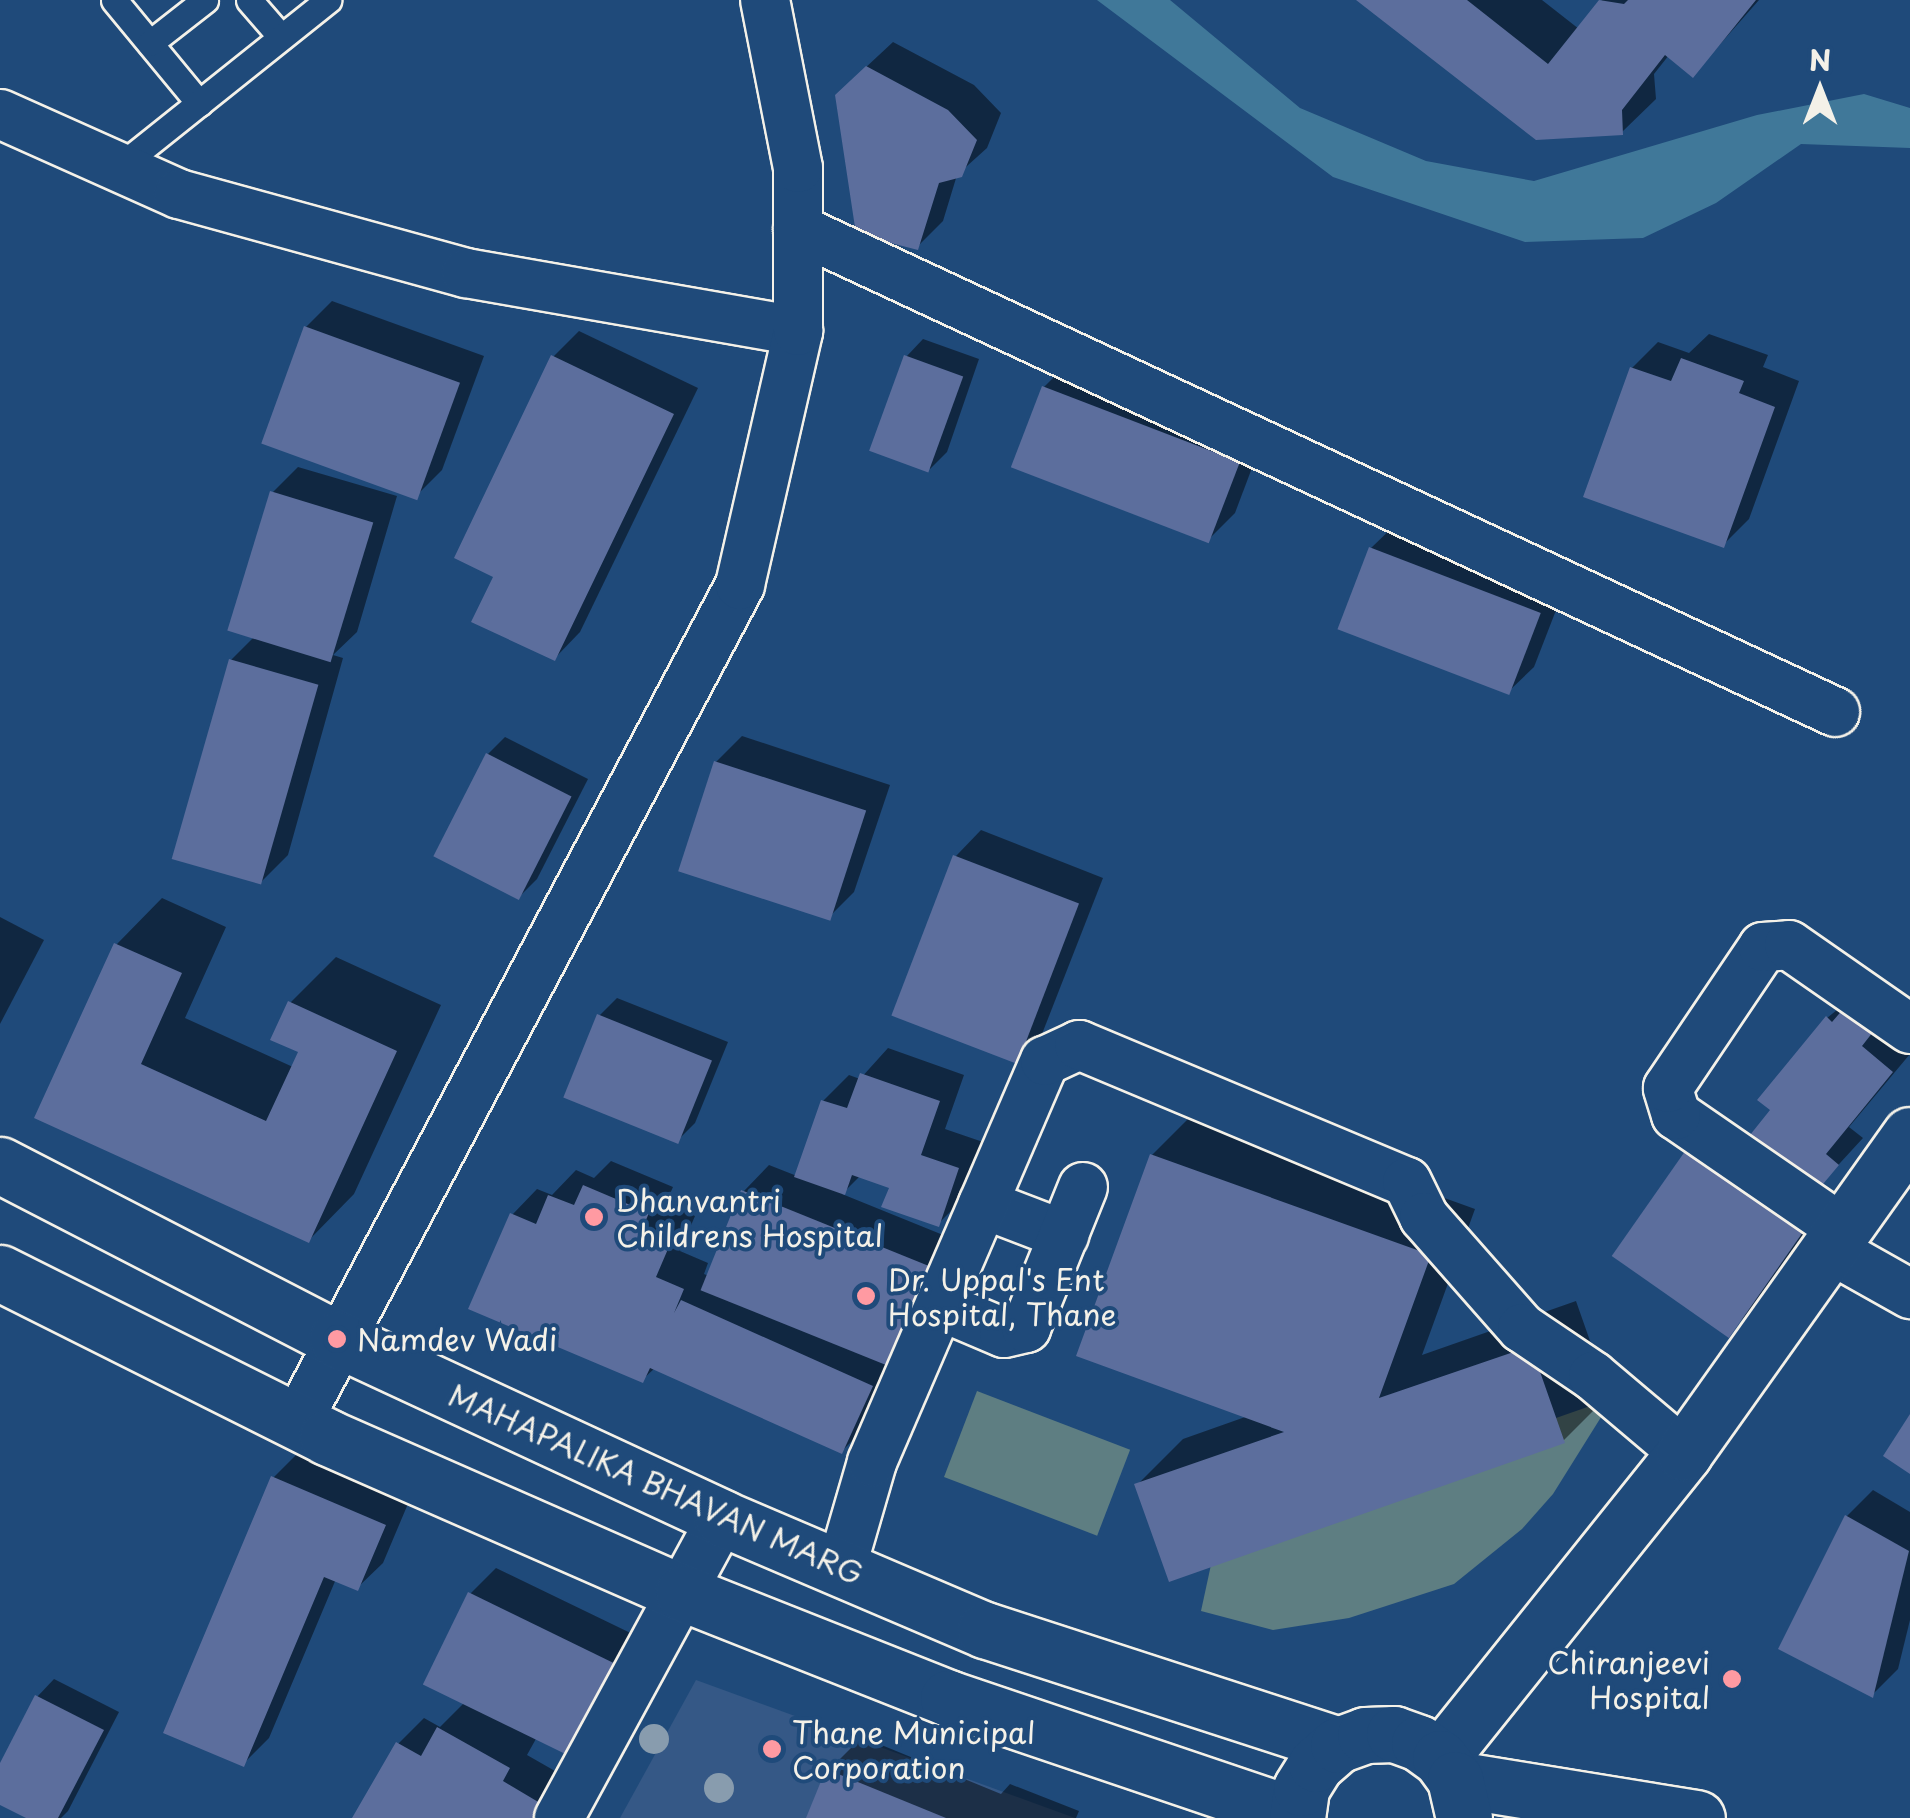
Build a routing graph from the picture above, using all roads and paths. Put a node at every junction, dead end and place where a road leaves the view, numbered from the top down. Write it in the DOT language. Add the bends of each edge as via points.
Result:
graph roads {
  1 [pos="114,0"];
  2 [pos="204,0"];
  3 [pos="249,0"];
  4 [pos="328,0"];
  5 [pos="766,0"];
  6 [pos="281,37"];
  7 [pos="150,43"];
  8 [pos="199,102"];
  9 [pos="0,114"];
  10 [pos="119,167"];
  11 [pos="798,229"];
  12 [pos="798,331"];
  13 [pos="1835,712"];
  14 [pos="1910,1029"];
  15 [pos="1910,1135"];
  16 [pos="0,1164"];
  17 [pos="1083,1187"];
  18 [pos="983,1204"];
  19 [pos="1064,1235"];
  20 [pos="1838,1241"];
  21 [pos="0,1273"];
  22 [pos="1910,1294"];
  23 [pos="940,1306"];
  24 [pos="337,1339"];
  25 [pos="297,1422"];
  26 [pos="1684,1453"];
  27 [pos="722,1518"];
  28 [pos="841,1569"];
  29 [pos="684,1593"];
  30 [pos="1338,1745"];
  31 [pos="1453,1785"];
  32 [pos="1296,1817"];
  33 [pos="559,1818"];
  34 [pos="1697,1818"];
  1 -- 7 [label="lane"];
  2 -- 7 [label="lane"];
  3 -- 6 [label="lane"];
  4 -- 6 [label="lane"];
  5 -- 11 [label="street" via="798,168"];
  6 -- 8 [label="lane"];
  7 -- 8 [label="lane"];
  8 -- 10 [label="lane"];
  9 -- 10 [label="street"];
  10 -- 12 [label="street" via="179,194 466,272"];
  11 -- 12 [label="street"];
  11 -- 13 [label="street"];
  12 -- 24 [label="street" via="740,586"];
  14 -- 20 [label="street" via="1789,944 1762,947 1668,1088 1676,1116"];
  15 -- 20 [label="main road"];
  16 -- 24 [label="main road, MAHAPALIKA BHAVAN MARG"];
  17 -- 19 [label="street"];
  18 -- 19 [label="street"];
  18 -- 23 [label="street"];
  18 -- 26 [label="street" via="1046,1060 1079,1045 1407,1182 1424,1216 1522,1328 1593,1376"];
  19 -- 23 [label="street" via="1026,1328 1004,1332"];
  20 -- 22 [label="street"];
  20 -- 26 [label="main road"];
  21 -- 25 [label="main road"];
  23 -- 28 [label="street" via="872,1462"];
  24 -- 25 [label="street"];
  24 -- 27 [label="main road, MAHAPALIKA BHAVAN MARG"];
  25 -- 29 [label="main road"];
  26 -- 31 [label="main road"];
  27 -- 28 [label="main road, MAHAPALIKA BHAVAN MARG"];
  27 -- 29 [label="street"];
  28 -- 30 [label="main road, MAHAPALIKA BHAVAN MARG" via="985,1630"];
  29 -- 32 [label="main road" via="948,1698"];
  29 -- 33 [label="street"];
  30 -- 31 [label="main road" via="1394,1734 1419,1743"];
  30 -- 32 [label="main road" via="1301,1788"];
  31 -- 34 [label="main road"];
}
